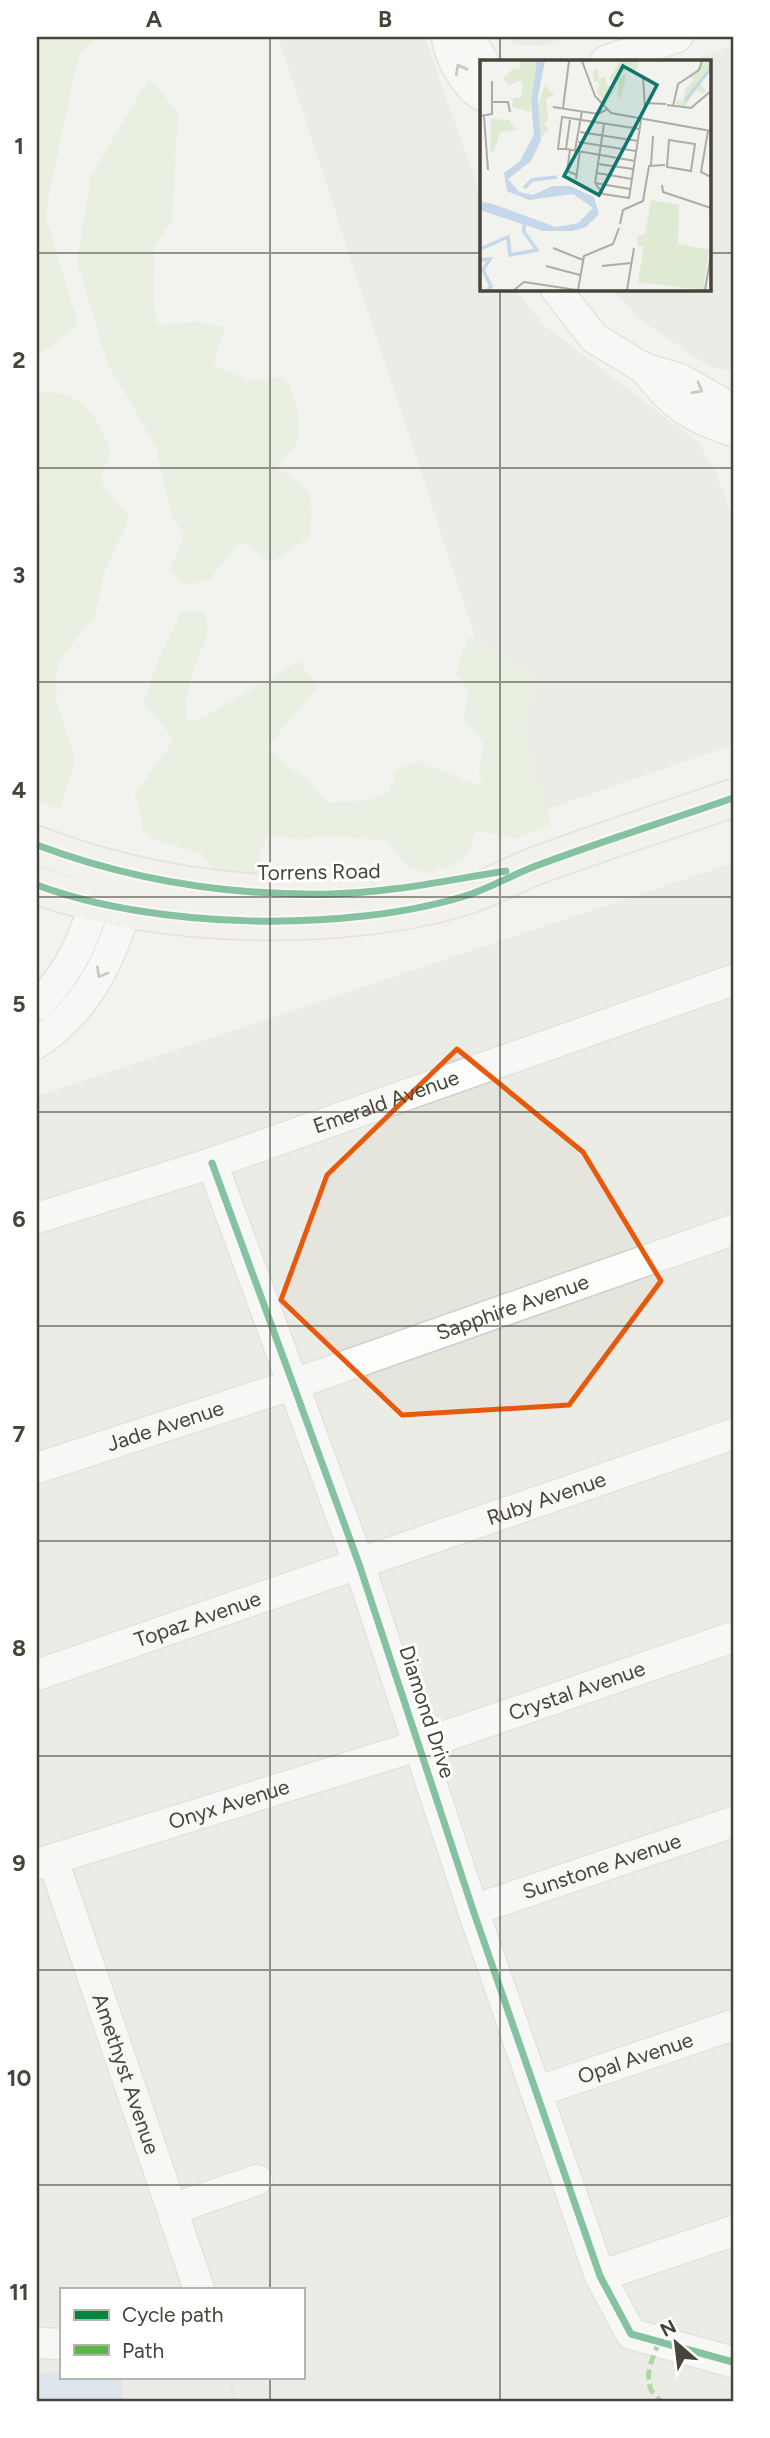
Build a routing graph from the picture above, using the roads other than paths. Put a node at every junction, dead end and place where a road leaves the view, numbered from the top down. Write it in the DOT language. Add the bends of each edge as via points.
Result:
graph roads {
  1 [pos="447,37"];
  2 [pos="468,37"];
  3 [pos="677,37"];
  4 [pos="481,60"];
  5 [pos="609,60"];
  6 [pos="480,94"];
  7 [pos="557,290"];
  8 [pos="733,430"];
  9 [pos="733,798"];
  10 [pos="37,845"];
  11 [pos="533,867"];
  12 [pos="120,871"];
  13 [pos="37,885"];
  14 [pos="110,906"];
  15 [pos="733,980"];
  16 [pos="37,1006"];
  17 [pos="37,1043"];
  18 [pos="212,1163"];
  19 [pos="37,1218"];
  20 [pos="733,1230"];
  21 [pos="294,1384"];
  22 [pos="733,1434"];
  23 [pos="37,1468"];
  24 [pos="359,1564"];
  25 [pos="733,1637"];
  26 [pos="37,1675"];
  27 [pos="420,1745"];
  28 [pos="733,1822"];
  29 [pos="45,1862"];
  30 [pos="473,1910"];
  31 [pos="733,2025"];
  32 [pos="536,2092"];
  33 [pos="257,2179"];
  34 [pos="173,2209"];
  35 [pos="733,2231"];
  36 [pos="600,2276"];
  37 [pos="199,2288"];
  38 [pos="37,2343"];
  39 [pos="60,2344"];
  40 [pos="733,2362"];
  6 -- 1 [label="street, one-way" via="463,75"];
  2 -- 4 [label="street"];
  3 -- 5 [label="street"];
  7 -- 8 [label="street" via="594,338 645,369 666,398 704,422"];
  9 -- 11 [label="main road, Torrens Road"];
  10 -- 12 [label="main road, Torrens Road"];
  11 -- 12 [label="main road, Torrens Road" via="407,888 332,894 240,890"];
  11 -- 14 [label="main road, Torrens Road" via="465,896 333,918 242,920"];
  12 -- 14 [label="street"];
  13 -- 14 [label="main road, Torrens Road"];
  14 -- 16 [label="street" via="55,988"];
  14 -- 17 [label="street, one-way" via="117,941 102,973 79,1007"];
  15 -- 18 [label="street, Emerald Avenue"];
  18 -- 19 [label="street, Emerald Avenue"];
  18 -- 21 [label="street, Diamond Drive"];
  20 -- 21 [label="street, Sapphire Avenue"];
  21 -- 23 [label="street, Jade Avenue"];
  21 -- 24 [label="street, Diamond Drive"];
  22 -- 24 [label="street, Ruby Avenue"];
  24 -- 26 [label="street, Topaz Avenue"];
  24 -- 27 [label="street, Diamond Drive"];
  25 -- 27 [label="street, Crystal Avenue"];
  27 -- 29 [label="street, Onyx Avenue"];
  27 -- 30 [label="street, Diamond Drive"];
  28 -- 30 [label="street, Sunstone Avenue"];
  29 -- 34 [label="street, Amethyst Avenue"];
  30 -- 32 [label="street, Diamond Drive"];
  31 -- 32 [label="street, Opal Avenue"];
  32 -- 36 [label="street, Diamond Drive"];
  33 -- 34 [label="street"];
  34 -- 37 [label="street, Amethyst Avenue"];
  35 -- 36 [label="street"];
  36 -- 40 [label="street, Diamond Drive" via="631,2334"];
  38 -- 39 [label="street"];
}
